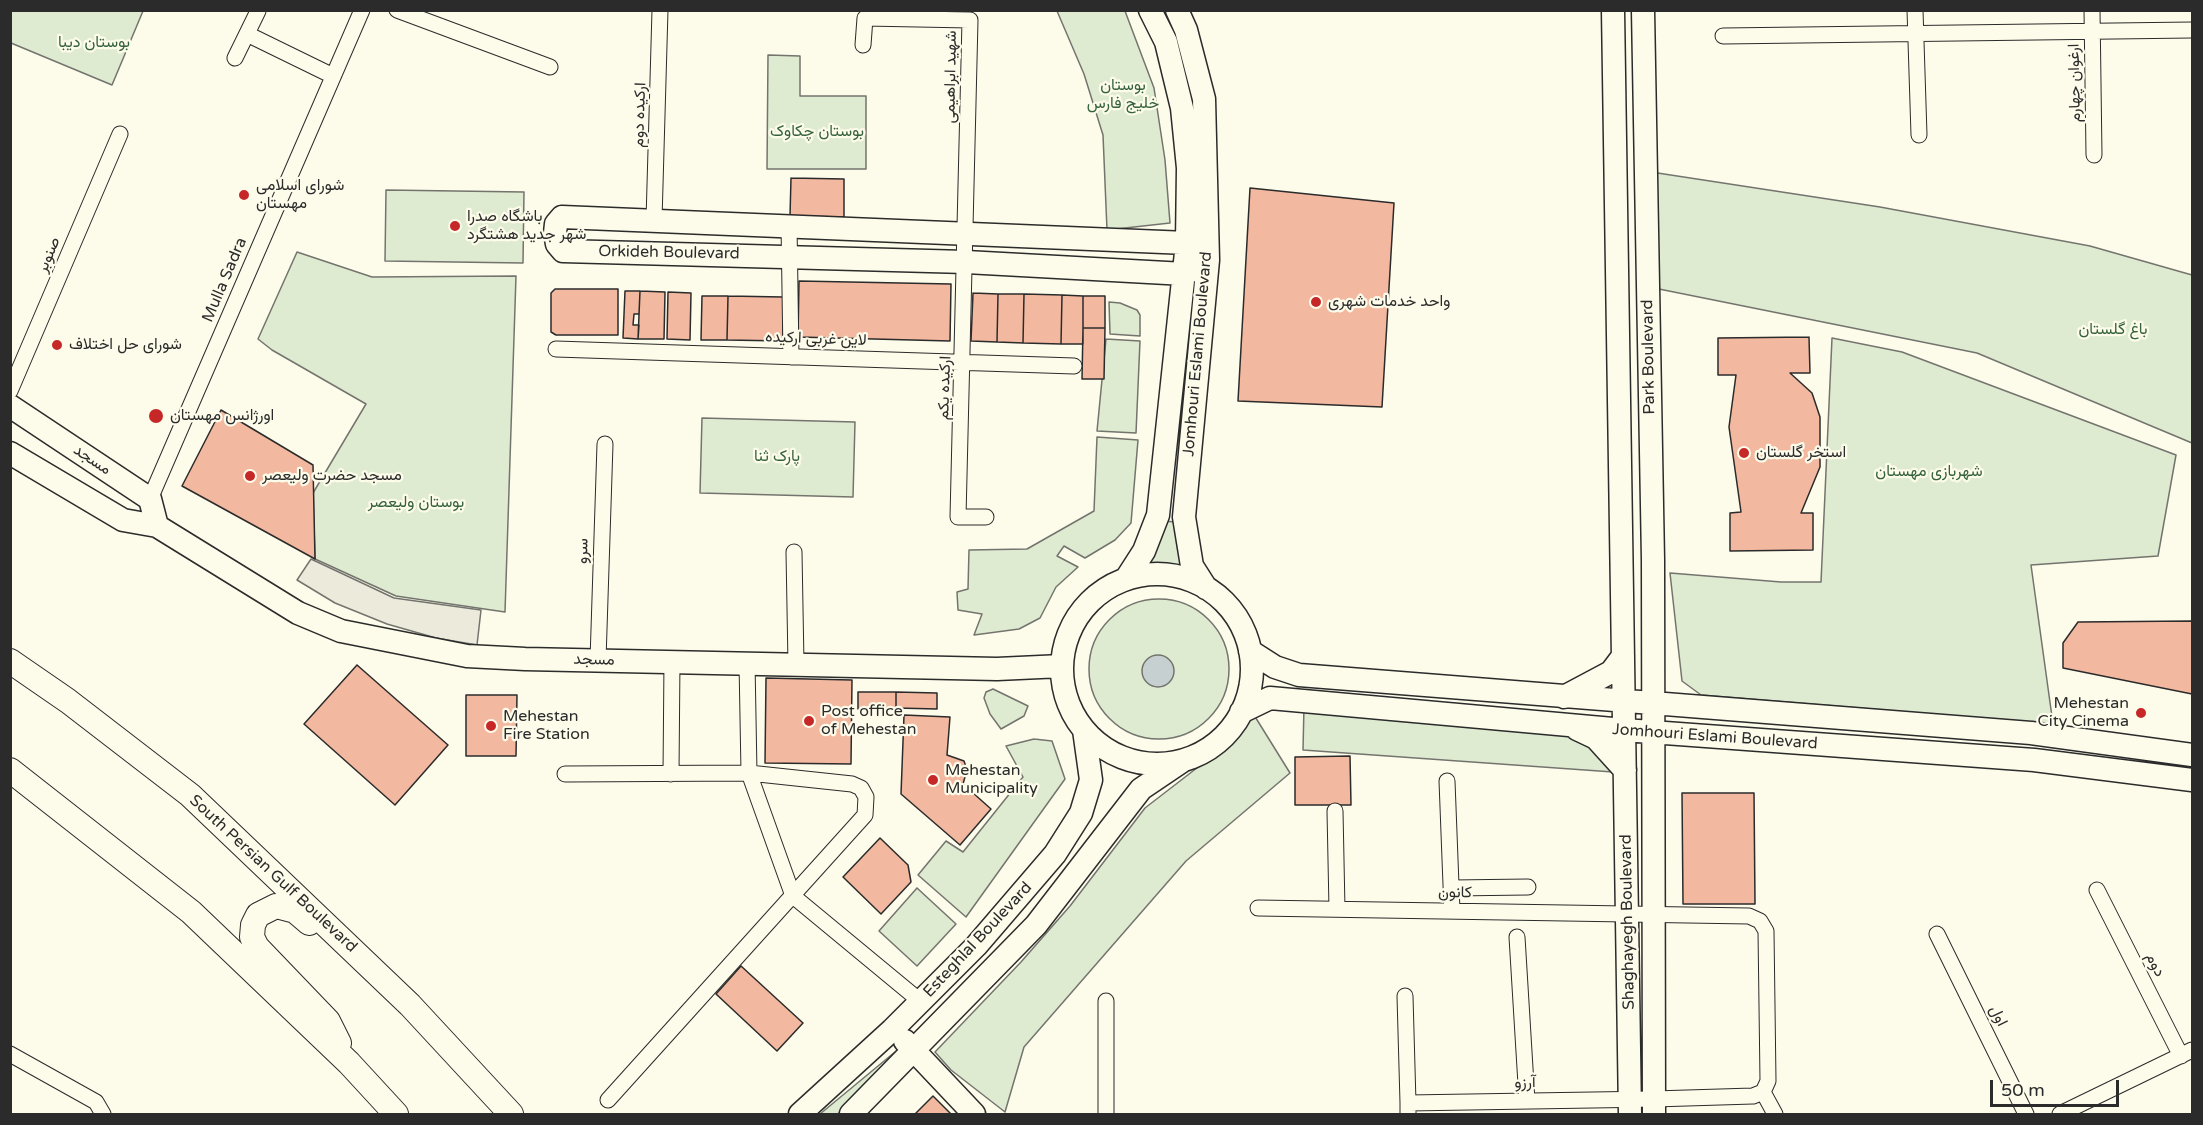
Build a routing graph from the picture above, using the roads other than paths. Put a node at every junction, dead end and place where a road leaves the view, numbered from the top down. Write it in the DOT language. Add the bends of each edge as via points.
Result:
graph roads {
  1 [pos="362,10"];
  2 [pos="397,10"];
  3 [pos="660,10"];
  4 [pos="1150,10"];
  5 [pos="1177,10"];
  6 [pos="1614,10"];
  7 [pos="1643,10"];
  8 [pos="1915,10"];
  9 [pos="2092,10"];
  10 [pos="258,11"];
  11 [pos="2193,30"];
  12 [pos="2092,31"];
  13 [pos="1916,33"];
  14 [pos="247,34"];
  15 [pos="1723,36"];
  16 [pos="863,45"];
  17 [pos="236,58"];
  18 [pos="550,67"];
  19 [pos="333,76"];
  20 [pos="120,134"];
  21 [pos="1919,135"];
  22 [pos="2094,154"];
  23 [pos="654,220"];
  24 [pos="789,224"];
  25 [pos="966,232"];
  26 [pos="1187,243"];
  27 [pos="789,256"];
  28 [pos="1208,260"];
  29 [pos="966,262"];
  30 [pos="1185,274"];
  31 [pos="556,349"];
  32 [pos="791,357"];
  33 [pos="964,362"];
  34 [pos="1074,366"];
  35 [pos="10,390"];
  36 [pos="10,406"];
  37 [pos="605,444"];
  38 [pos="10,453"];
  39 [pos="150,499"];
  40 [pos="986,517"];
  41 [pos="157,526"];
  42 [pos="794,552"];
  43 [pos="1126,579"];
  44 [pos="1206,588"];
  45 [pos="1250,651"];
  46 [pos="1623,656"];
  47 [pos="10,660"];
  48 [pos="598,660"];
  49 [pos="672,660"];
  50 [pos="1652,660"];
  51 [pos="747,662"];
  52 [pos="796,664"];
  53 [pos="1062,666"];
  54 [pos="1562,698"];
  55 [pos="1623,701"];
  56 [pos="1652,703"];
  57 [pos="1702,708"];
  58 [pos="1241,712"];
  59 [pos="1570,725"];
  60 [pos="1084,730"];
  61 [pos="1624,730"];
  62 [pos="1652,732"];
  63 [pos="1702,735"];
  64 [pos="2193,754"];
  65 [pos="1184,760"];
  66 [pos="10,770"];
  67 [pos="1625,770"];
  68 [pos="1652,771"];
  69 [pos="749,773"];
  70 [pos="565,774"];
  71 [pos="671,774"];
  72 [pos="2193,780"];
  73 [pos="1447,782"];
  74 [pos="1335,811"];
  75 [pos="1528,887"];
  76 [pos="1452,888"];
  77 [pos="2097,891"];
  78 [pos="793,896"];
  79 [pos="1258,908"];
  80 [pos="1337,909"];
  81 [pos="1452,911"];
  82 [pos="1629,914"];
  83 [pos="1652,914"];
  84 [pos="1936,934"];
  85 [pos="1517,938"];
  86 [pos="1405,996"];
  87 [pos="1106,1001"];
  88 [pos="920,1002"];
  89 [pos="410,1005"];
  90 [pos="892,1030"];
  91 [pos="915,1051"];
  92 [pos="2187,1053"];
  93 [pos="10,1054"];
  94 [pos="349,1063"];
  95 [pos="1758,1094"];
  96 [pos="608,1100"];
  97 [pos="1527,1101"];
  98 [pos="1630,1107"];
  99 [pos="1654,1107"];
  100 [pos="1408,1109"];
  101 [pos="103,1114"];
  102 [pos="396,1114"];
  103 [pos="510,1114"];
  104 [pos="800,1114"];
  105 [pos="851,1114"];
  106 [pos="974,1114"];
  107 [pos="1106,1114"];
  108 [pos="1775,1114"];
  109 [pos="2026,1114"];
  110 [pos="2060,1114"];
  1 -- 19 [label="street, Mulla Sadra"];
  2 -- 18 [label="street"];
  3 -- 23 [label="street, ارکیده دوم"];
  4 -- 26 [label="street, Jomhouri Eslami Boulevard" via="1166,42 1182,108 1188,168"];
  5 -- 28 [label="street, Jomhouri Eslami Boulevard" via="1204,99"];
  6 -- 46 [label="street, Park Boulevard"];
  7 -- 50 [label="street, Park Boulevard"];
  8 -- 13 [label="street"];
  9 -- 12 [label="street, ارغوان چهارم"];
  10 -- 14 [label="street"];
  11 -- 12 [label="street"];
  12 -- 13 [label="street"];
  12 -- 22 [label="street, ارغوان چهارم"];
  13 -- 15 [label="street"];
  13 -- 21 [label="street"];
  14 -- 17 [label="street"];
  14 -- 19 [label="street"];
  16 -- 25 [label="street, شهید ابراهیمی" via="865,18 970,20"];
  19 -- 39 [label="street, Mulla Sadra"];
  20 -- 35 [label="street, صنوبر"];
  23 -- 24 [label="street, Orkideh Boulevard"];
  23 -- 27 [label="street, Orkideh Boulevard" via="562,217 556,224 557,244 563,251"];
  24 -- 25 [label="street, Orkideh Boulevard"];
  24 -- 27 [label="street"];
  25 -- 26 [label="street, Orkideh Boulevard"];
  25 -- 29 [label="street, ارکیده یکم"];
  26 -- 28 [label="street"];
  26 -- 30 [label="street, Jomhouri Eslami Boulevard"];
  27 -- 29 [label="street, Orkideh Boulevard"];
  27 -- 32 [label="street"];
  28 -- 30 [label="street"];
  28 -- 44 [label="street, Jomhouri Eslami Boulevard" via="1184,517 1192,566"];
  29 -- 30 [label="street, Orkideh Boulevard"];
  29 -- 33 [label="street, ارکیده یکم"];
  30 -- 43 [label="street, Jomhouri Eslami Boulevard" via="1158,515 1144,551"];
  31 -- 32 [label="street, لاین غربی ارکیده"];
  32 -- 33 [label="street, لاین غربی ارکیده"];
  33 -- 34 [label="street, لاین غربی ارکیده"];
  33 -- 40 [label="street, ارکیده یکم" via="958,516"];
  36 -- 39 [label="street, مسجد"];
  37 -- 48 [label="street, سرو"];
  38 -- 41 [label="street, مسجد" via="123,520"];
  39 -- 41 [label="street"];
  41 -- 48 [label="street, مسجد" via="298,613 341,631 467,656"];
  42 -- 52 [label="street"];
  43 -- 44 [label="street" via="1167,574 1188,578"];
  43 -- 53 [label="street" via="1087,604 1065,644"];
  44 -- 45 [label="street" via="1235,615"];
  45 -- 54 [label="street, Jomhouri Eslami Boulevard" via="1275,667 1299,675"];
  45 -- 58 [label="street" via="1251,682"];
  46 -- 54 [label="street" via="1611,672"];
  46 -- 55 [label="street, Park Boulevard"];
  47 -- 89 [label="main road, South Persian Gulf Boulevard" via="190,795"];
  48 -- 49 [label="street, مسجد"];
  49 -- 51 [label="street, مسجد"];
  49 -- 71 [label="street"];
  50 -- 56 [label="street, Park Boulevard"];
  50 -- 57 [label="street" via="1662,682"];
  51 -- 52 [label="street, مسجد"];
  51 -- 69 [label="street"];
  52 -- 53 [label="street, مسجد" via="997,669"];
  53 -- 60 [label="street" via="1064,689"];
  54 -- 55 [label="street, Jomhouri Eslami Boulevard"];
  55 -- 56 [label="street, Jomhouri Eslami Boulevard"];
  55 -- 61 [label="street, Park Boulevard"];
  56 -- 57 [label="street, Jomhouri Eslami Boulevard"];
  56 -- 62 [label="street, Park Boulevard"];
  57 -- 64 [label="street, Jomhouri Eslami Boulevard" via="2031,733"];
  58 -- 59 [label="street, Jomhouri Eslami Boulevard" via="1270,698"];
  58 -- 65 [label="street" via="1217,742"];
  59 -- 61 [label="street, Jomhouri Eslami Boulevard"];
  59 -- 67 [label="street" via="1596,738"];
  60 -- 65 [label="street" via="1100,745 1140,763"];
  60 -- 88 [label="street, Esteghlal Boulevard" via="1091,780 1081,813 1055,854 976,946"];
  61 -- 62 [label="street, Jomhouri Eslami Boulevard"];
  61 -- 67 [label="street, Shaghayegh Boulevard"];
  62 -- 63 [label="street, Jomhouri Eslami Boulevard"];
  62 -- 68 [label="street, Shaghayegh Boulevard"];
  63 -- 68 [label="street" via="1665,753"];
  63 -- 72 [label="street, Jomhouri Eslami Boulevard" via="2034,760"];
  65 -- 91 [label="street, Esteghlal Boulevard" via="1141,789 1036,925"];
  66 -- 94 [label="main road" via="191,912"];
  67 -- 82 [label="street, Shaghayegh Boulevard"];
  68 -- 83 [label="street, Shaghayegh Boulevard"];
  69 -- 71 [label="street"];
  69 -- 78 [label="street"];
  69 -- 78 [label="street" via="852,784 861,788 866,797 865,815"];
  70 -- 71 [label="street"];
  73 -- 76 [label="street"];
  74 -- 80 [label="street"];
  75 -- 76 [label="street"];
  76 -- 81 [label="street"];
  77 -- 92 [label="street, دوم"];
  78 -- 88 [label="street"];
  78 -- 96 [label="street"];
  79 -- 80 [label="street, کانون"];
  80 -- 81 [label="street, کانون"];
  81 -- 82 [label="street, کانون"];
  82 -- 83 [label="street, کانون"];
  82 -- 98 [label="street, Shaghayegh Boulevard"];
  83 -- 95 [label="street, کانون" via="1749,916 1760,921 1766,931 1768,1081"];
  83 -- 99 [label="street, Shaghayegh Boulevard"];
  84 -- 109 [label="street, اول"];
  85 -- 97 [label="street"];
  86 -- 100 [label="street"];
  87 -- 107 [label="street"];
  88 -- 90 [label="street, Esteghlal Boulevard"];
  89 -- 94 [label="main road" via="372,983 296,911 276,906 258,915 252,937 257,947 328,1021"];
  89 -- 103 [label="main road, South Persian Gulf Boulevard"];
  90 -- 91 [label="street"];
  90 -- 104 [label="street, Esteghlal Boulevard"];
  91 -- 105 [label="street, Esteghlal Boulevard"];
  91 -- 106 [label="street"];
  92 -- 110 [label="street"];
  93 -- 101 [label="street" via="96,1102"];
  94 -- 102 [label="main road"];
  95 -- 99 [label="street, آرزو"];
  95 -- 108 [label="street"];
  97 -- 98 [label="street, آرزو"];
  97 -- 100 [label="street, آرزو"];
  98 -- 99 [label="street, آرزو"];
}
